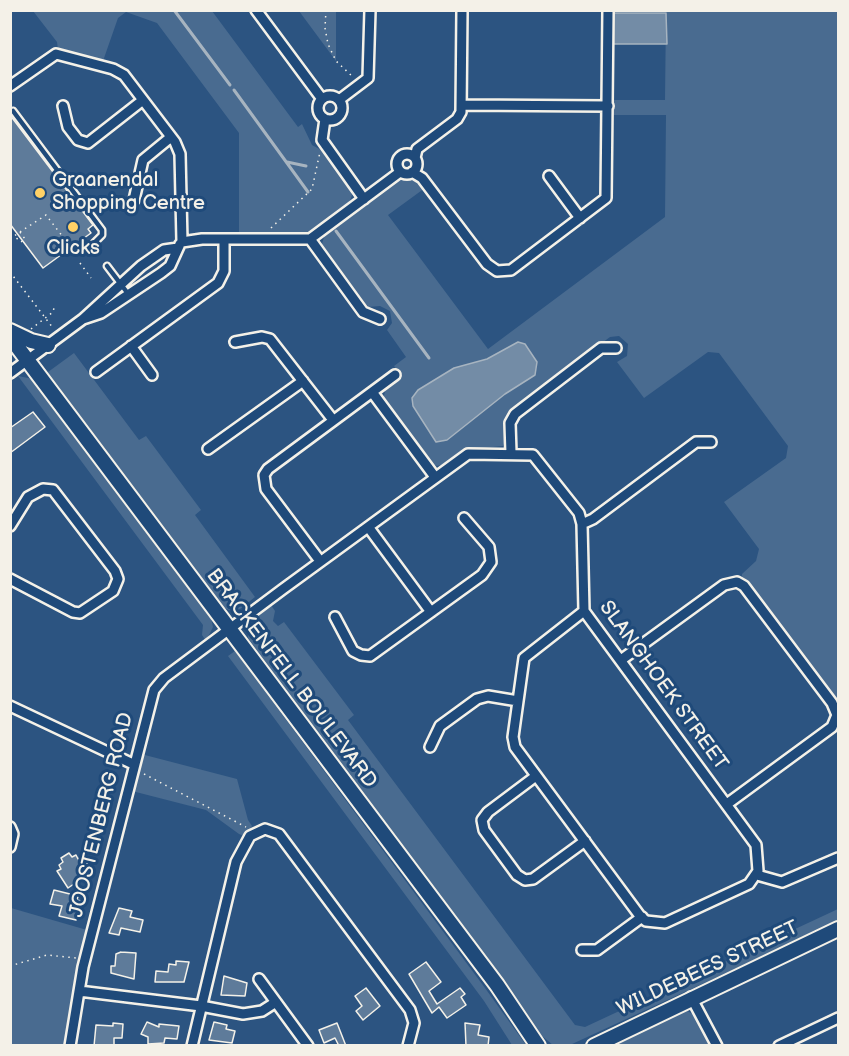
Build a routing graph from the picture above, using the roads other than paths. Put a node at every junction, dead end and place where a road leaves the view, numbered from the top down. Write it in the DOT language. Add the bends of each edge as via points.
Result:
graph roads {
  1 [pos="256,10"];
  2 [pos="370,10"];
  3 [pos="462,10"];
  4 [pos="608,10"];
  5 [pos="10,86"];
  6 [pos="322,99"];
  7 [pos="143,100"];
  8 [pos="339,100"];
  9 [pos="462,105"];
  10 [pos="63,106"];
  11 [pos="608,106"];
  12 [pos="13,111"];
  13 [pos="325,119"];
  14 [pos="171,137"];
  15 [pos="415,158"];
  16 [pos="400,172"];
  17 [pos="412,172"];
  18 [pos="549,176"];
  19 [pos="364,199"];
  20 [pos="134,200"];
  21 [pos="580,218"];
  22 [pos="224,239"];
  23 [pos="310,239"];
  24 [pos="92,245"];
  25 [pos="180,245"];
  26 [pos="107,266"];
  27 [pos="121,284"];
  28 [pos="129,295"];
  29 [pos="84,319"];
  30 [pos="380,319"];
  31 [pos="14,335"];
  32 [pos="54,340"];
  33 [pos="235,342"];
  34 [pos="131,346"];
  35 [pos="616,348"];
  36 [pos="28,360"];
  37 [pos="96,372"];
  38 [pos="10,373"];
  39 [pos="152,375"];
  40 [pos="395,375"];
  41 [pos="303,381"];
  42 [pos="372,392"];
  43 [pos="333,420"];
  44 [pos="711,442"];
  45 [pos="208,449"];
  46 [pos="511,453"];
  47 [pos="435,477"];
  48 [pos="464,518"];
  49 [pos="582,524"];
  50 [pos="10,526"];
  51 [pos="369,528"];
  52 [pos="320,561"];
  53 [pos="10,579"];
  54 [pos="283,589"];
  55 [pos="584,611"];
  56 [pos="431,612"];
  57 [pos="334,617"];
  58 [pos="230,630"];
  59 [pos="621,660"];
  60 [pos="518,700"];
  61 [pos="10,706"];
  62 [pos="430,747"];
  63 [pos="132,766"];
  64 [pos="536,776"];
  65 [pos="727,804"];
  66 [pos="10,827"];
  67 [pos="585,841"];
  68 [pos="10,847"];
  69 [pos="838,858"];
  70 [pos="757,874"];
  71 [pos="642,917"];
  72 [pos="838,929"];
  73 [pos="582,950"];
  74 [pos="259,979"];
  75 [pos="79,991"];
  76 [pos="691,997"];
  77 [pos="276,1002"];
  78 [pos="201,1006"];
  79 [pos="838,1018"];
  80 [pos="70,1046"];
  81 [pos="192,1046"];
  82 [pos="308,1046"];
  83 [pos="408,1046"];
  84 [pos="538,1046"];
  85 [pos="594,1046"];
  86 [pos="717,1046"];
  87 [pos="779,1046"];
  1 -- 6 [label="street"];
  2 -- 8 [label="street" via="369,74"];
  3 -- 9 [label="street"];
  4 -- 11 [label="street"];
  5 -- 7 [label="street" via="49,57 60,54 117,70"];
  6 -- 8 [label="street" via="329,96"];
  6 -- 13 [label="street" via="318,110"];
  7 -- 10 [label="street" via="88,143 78,140 68,127"];
  7 -- 14 [label="street"];
  8 -- 13 [label="street" via="340,116"];
  9 -- 11 [label="street"];
  9 -- 15 [label="street" via="457,119 417,149"];
  11 -- 21 [label="street" via="608,194"];
  12 -- 24 [label="lane" via="102,230"];
  13 -- 19 [label="street" via="322,140"];
  14 -- 20 [label="street" via="143,160"];
  14 -- 25 [label="street" via="181,159"];
  15 -- 16 [label="street" via="409,154 399,157"];
  15 -- 17 [label="street" via="417,164"];
  16 -- 17 [label="street"];
  16 -- 19 [label="street"];
  17 -- 21 [label="street" via="422,178 497,272 511,270"];
  18 -- 21 [label="street"];
  19 -- 23 [label="street"];
  22 -- 23 [label="street"];
  22 -- 25 [label="street" via="191,239"];
  22 -- 34 [label="street" via="224,271 218,283"];
  23 -- 30 [label="street" via="363,312"];
  25 -- 27 [label="street" via="157,254"];
  25 -- 28 [label="street" via="170,266"];
  26 -- 27 [label="lane"];
  27 -- 28 [label="lane"];
  27 -- 29 [label="street"];
  28 -- 29 [label="street"];
  29 -- 32 [label="street"];
  31 -- 32 [label="street"];
  31 -- 36 [label="street, BRACKENFELL BOULEVARD"];
  32 -- 36 [label="street"];
  33 -- 41 [label="street" via="270,339"];
  34 -- 37 [label="street"];
  34 -- 39 [label="street"];
  35 -- 46 [label="street" via="601,348 515,414 510,423"];
  36 -- 38 [label="street"];
  36 -- 58 [label="street, BRACKENFELL BOULEVARD"];
  40 -- 42 [label="street"];
  41 -- 43 [label="street"];
  41 -- 45 [label="street"];
  42 -- 43 [label="street"];
  42 -- 47 [label="street"];
  43 -- 52 [label="street" via="268,469 263,479 266,489"];
  44 -- 49 [label="street" via="696,442"];
  46 -- 47 [label="street, SLANGHOEK STREET" via="468,454"];
  46 -- 49 [label="street, SLANGHOEK STREET" via="537,458 577,510"];
  47 -- 51 [label="street, SLANGHOEK STREET"];
  48 -- 56 [label="street" via="488,545 489,566 483,575"];
  49 -- 55 [label="street, SLANGHOEK STREET"];
  50 -- 53 [label="street" via="28,497 43,489 53,490 118,579 114,591 80,613"];
  51 -- 52 [label="street, SLANGHOEK STREET"];
  51 -- 56 [label="street"];
  52 -- 54 [label="street, SLANGHOEK STREET"];
  54 -- 58 [label="street, JOOSTENBERG ROAD"];
  55 -- 59 [label="street, SLANGHOEK STREET"];
  55 -- 60 [label="street" via="526,655"];
  56 -- 57 [label="street" via="375,654 365,656 353,651"];
  58 -- 63 [label="street, JOOSTENBERG ROAD" via="164,678 154,690"];
  58 -- 84 [label="street, BRACKENFELL BOULEVARD" via="486,970"];
  59 -- 65 [label="street, SLANGHOEK STREET"];
  59 -- 65 [label="street" via="724,585 737,582 744,586 832,704 837,716 832,727"];
  60 -- 62 [label="street" via="488,696 477,699 440,726"];
  60 -- 64 [label="street" via="513,743"];
  61 -- 63 [label="street"];
  63 -- 75 [label="street, JOOSTENBERG ROAD"];
  64 -- 67 [label="street"];
  64 -- 67 [label="street" via="483,820 484,830 517,875 533,879"];
  65 -- 70 [label="street, SLANGHOEK STREET" via="757,847"];
  66 -- 68 [label="street"];
  67 -- 71 [label="street"];
  69 -- 70 [label="street" via="782,882"];
  70 -- 71 [label="street" via="746,886 665,923 652,923"];
  71 -- 73 [label="street" via="597,950"];
  72 -- 76 [label="street, WILDEBEES STREET"];
  74 -- 77 [label="street"];
  75 -- 78 [label="street"];
  75 -- 80 [label="street, JOOSTENBERG ROAD"];
  76 -- 85 [label="street, WILDEBEES STREET"];
  76 -- 86 [label="street"];
  77 -- 78 [label="street" via="262,1011 243,1014"];
  77 -- 82 [label="street"];
  78 -- 81 [label="street"];
  78 -- 83 [label="street" via="235,866 252,834 266,829 279,834 410,1010 414,1023"];
  79 -- 87 [label="street"];
}
